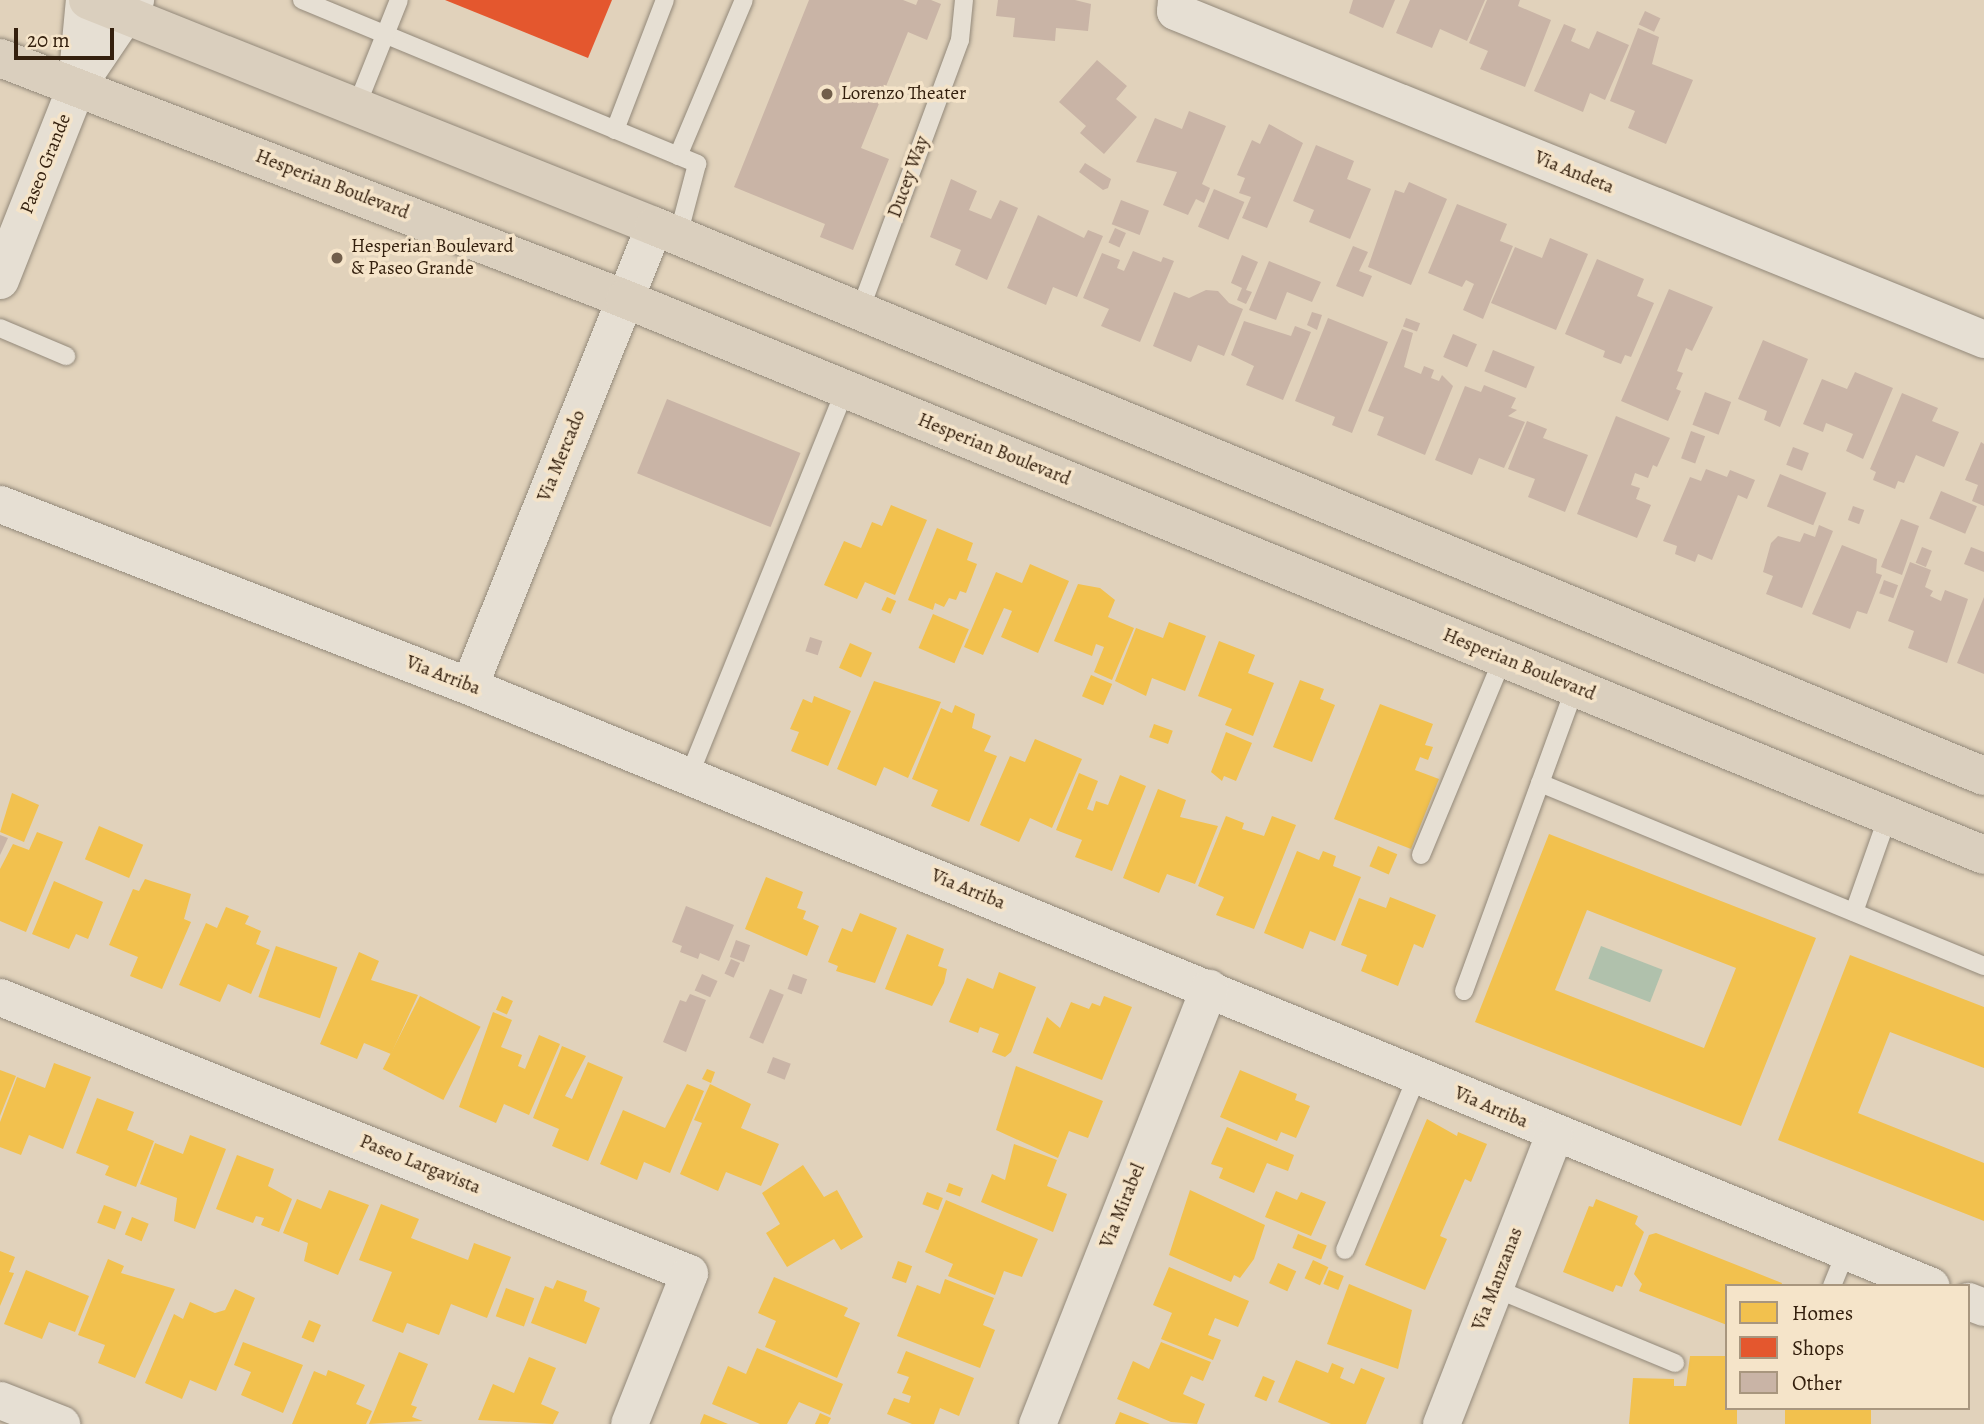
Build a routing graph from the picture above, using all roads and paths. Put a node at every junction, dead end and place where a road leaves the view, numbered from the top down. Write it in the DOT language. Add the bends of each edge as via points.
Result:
graph roads {
  1 [pos="87,0"];
  2 [pos="302,0"];
  3 [pos="398,0"];
  4 [pos="664,0"];
  5 [pos="744,0"];
  6 [pos="964,0"];
  7 [pos="1176,0"];
  8 [pos="131,8"];
  9 [pos="384,36"];
  10 [pos="0,58"];
  11 [pos="77,86"];
  12 [pos="355,110"];
  13 [pos="615,130"];
  14 [pos="678,156"];
  15 [pos="666,231"];
  16 [pos="0,280"];
  17 [pos="625,299"];
  18 [pos="859,313"];
  19 [pos="0,328"];
  20 [pos="1984,340"];
  21 [pos="66,356"];
  22 [pos="845,389"];
  23 [pos="0,503"];
  24 [pos="1503,659"];
  25 [pos="469,686"];
  26 [pos="1575,688"];
  27 [pos="689,776"];
  28 [pos="1984,776"];
  29 [pos="1540,783"];
  30 [pos="1888,816"];
  31 [pos="1421,855"];
  32 [pos="1984,855"];
  33 [pos="1854,912"];
  34 [pos="1984,966"];
  35 [pos="1209,988"];
  36 [pos="1464,991"];
  37 [pos="0,997"];
  38 [pos="1417,1076"];
  39 [pos="1554,1134"];
  40 [pos="1345,1250"];
  41 [pos="1846,1252"];
  42 [pos="1833,1284"];
  43 [pos="1926,1284"];
  44 [pos="1494,1289"];
  45 [pos="1675,1363"];
  46 [pos="0,1399"];
  47 [pos="61,1424"];
  48 [pos="629,1424"];
  49 [pos="1037,1424"];
  50 [pos="1441,1424"];
  1 -- 8 [label="main road"];
  1 -- 11 [label="street, Paseo Grande"];
  2 -- 9 [label="lane"];
  3 -- 9 [label="lane"];
  4 -- 13 [label="lane"];
  5 -- 14 [label="lane"];
  6 -- 18 [label="lane, Ducey Way" via="960,40"];
  7 -- 20 [label="street, Via Andeta" via="1175,11"];
  8 -- 11 [label="street, Paseo Grande"];
  8 -- 12 [label="main road"];
  9 -- 12 [label="lane"];
  9 -- 13 [label="lane"];
  10 -- 11 [label="main road, Hesperian Boulevard"];
  11 -- 16 [label="street, Paseo Grande"];
  11 -- 17 [label="main road, Hesperian Boulevard"];
  12 -- 15 [label="main road"];
  13 -- 14 [label="lane"];
  14 -- 15 [label="lane" via="697,164"];
  15 -- 17 [label="street, Via Mercado"];
  15 -- 18 [label="main road"];
  17 -- 22 [label="main road, Hesperian Boulevard"];
  17 -- 25 [label="street, Via Mercado"];
  18 -- 28 [label="main road"];
  19 -- 21 [label="lane"];
  22 -- 24 [label="main road, Hesperian Boulevard"];
  22 -- 27 [label="lane"];
  23 -- 25 [label="street, Via Arriba"];
  24 -- 26 [label="main road, Hesperian Boulevard"];
  24 -- 31 [label="lane"];
  25 -- 27 [label="street, Via Arriba"];
  26 -- 29 [label="lane"];
  26 -- 30 [label="main road, Hesperian Boulevard"];
  27 -- 35 [label="street, Via Arriba"];
  29 -- 33 [label="lane"];
  29 -- 36 [label="lane"];
  30 -- 32 [label="main road, Hesperian Boulevard"];
  30 -- 33 [label="lane"];
  33 -- 34 [label="lane"];
  35 -- 38 [label="street, Via Arriba"];
  35 -- 49 [label="street, Via Mirabel"];
  37 -- 48 [label="street, Paseo Largavista" via="689,1273"];
  38 -- 39 [label="street, Via Arriba"];
  38 -- 40 [label="lane"];
  39 -- 41 [label="street, Via Arriba"];
  39 -- 44 [label="street, Via Manzanas"];
  41 -- 42 [label="lane"];
  41 -- 43 [label="street, Via Arriba"];
  44 -- 45 [label="lane"];
  44 -- 50 [label="street, Via Manzanas"];
  46 -- 47 [label="street"];
}
